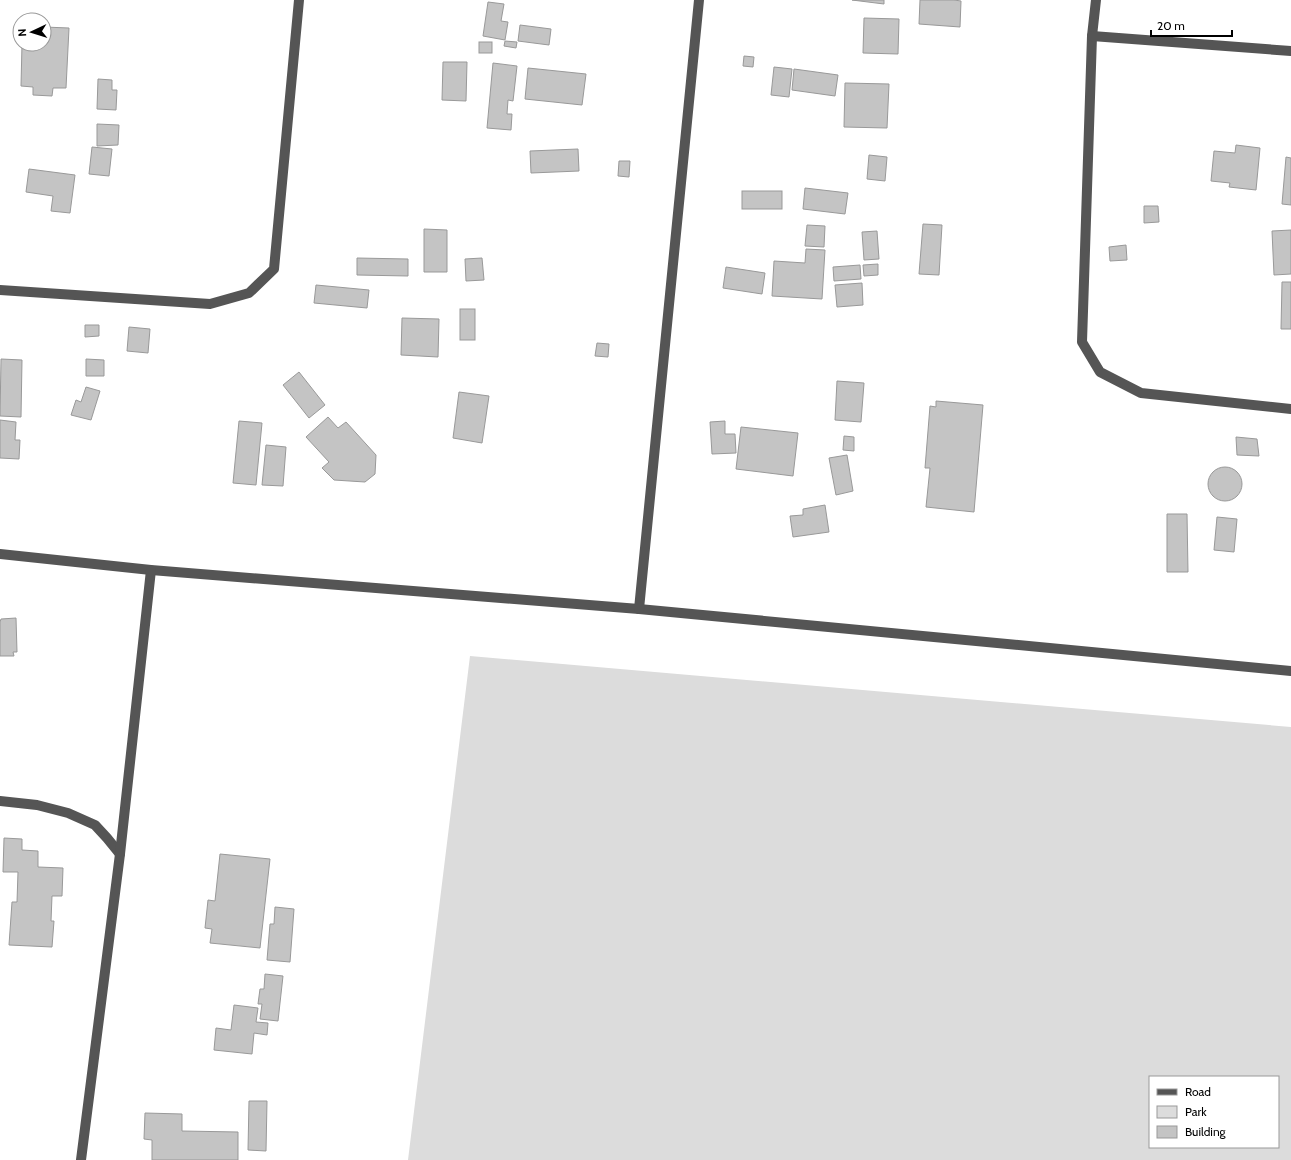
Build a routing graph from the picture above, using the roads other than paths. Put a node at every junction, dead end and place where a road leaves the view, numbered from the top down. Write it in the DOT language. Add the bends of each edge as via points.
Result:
graph roads {
  1 [pos="299,0"];
  2 [pos="699,0"];
  3 [pos="1096,0"];
  4 [pos="1092,36"];
  5 [pos="1291,51"];
  6 [pos="0,290"];
  7 [pos="1291,409"];
  8 [pos="0,554"];
  9 [pos="151,570"];
  10 [pos="639,609"];
  11 [pos="1291,671"];
  12 [pos="0,801"];
  13 [pos="120,854"];
  14 [pos="81,1160"];
  1 -- 6 [label="street" via="274,268 249,293 210,304"];
  2 -- 10 [label="street"];
  3 -- 4 [label="street"];
  4 -- 5 [label="street"];
  4 -- 7 [label="street" via="1082,342 1100,372 1140,393"];
  8 -- 9 [label="street"];
  9 -- 10 [label="street"];
  9 -- 13 [label="street"];
  10 -- 11 [label="street"];
  12 -- 13 [label="street" via="37,805 68,813 95,825"];
  13 -- 14 [label="street"];
}
